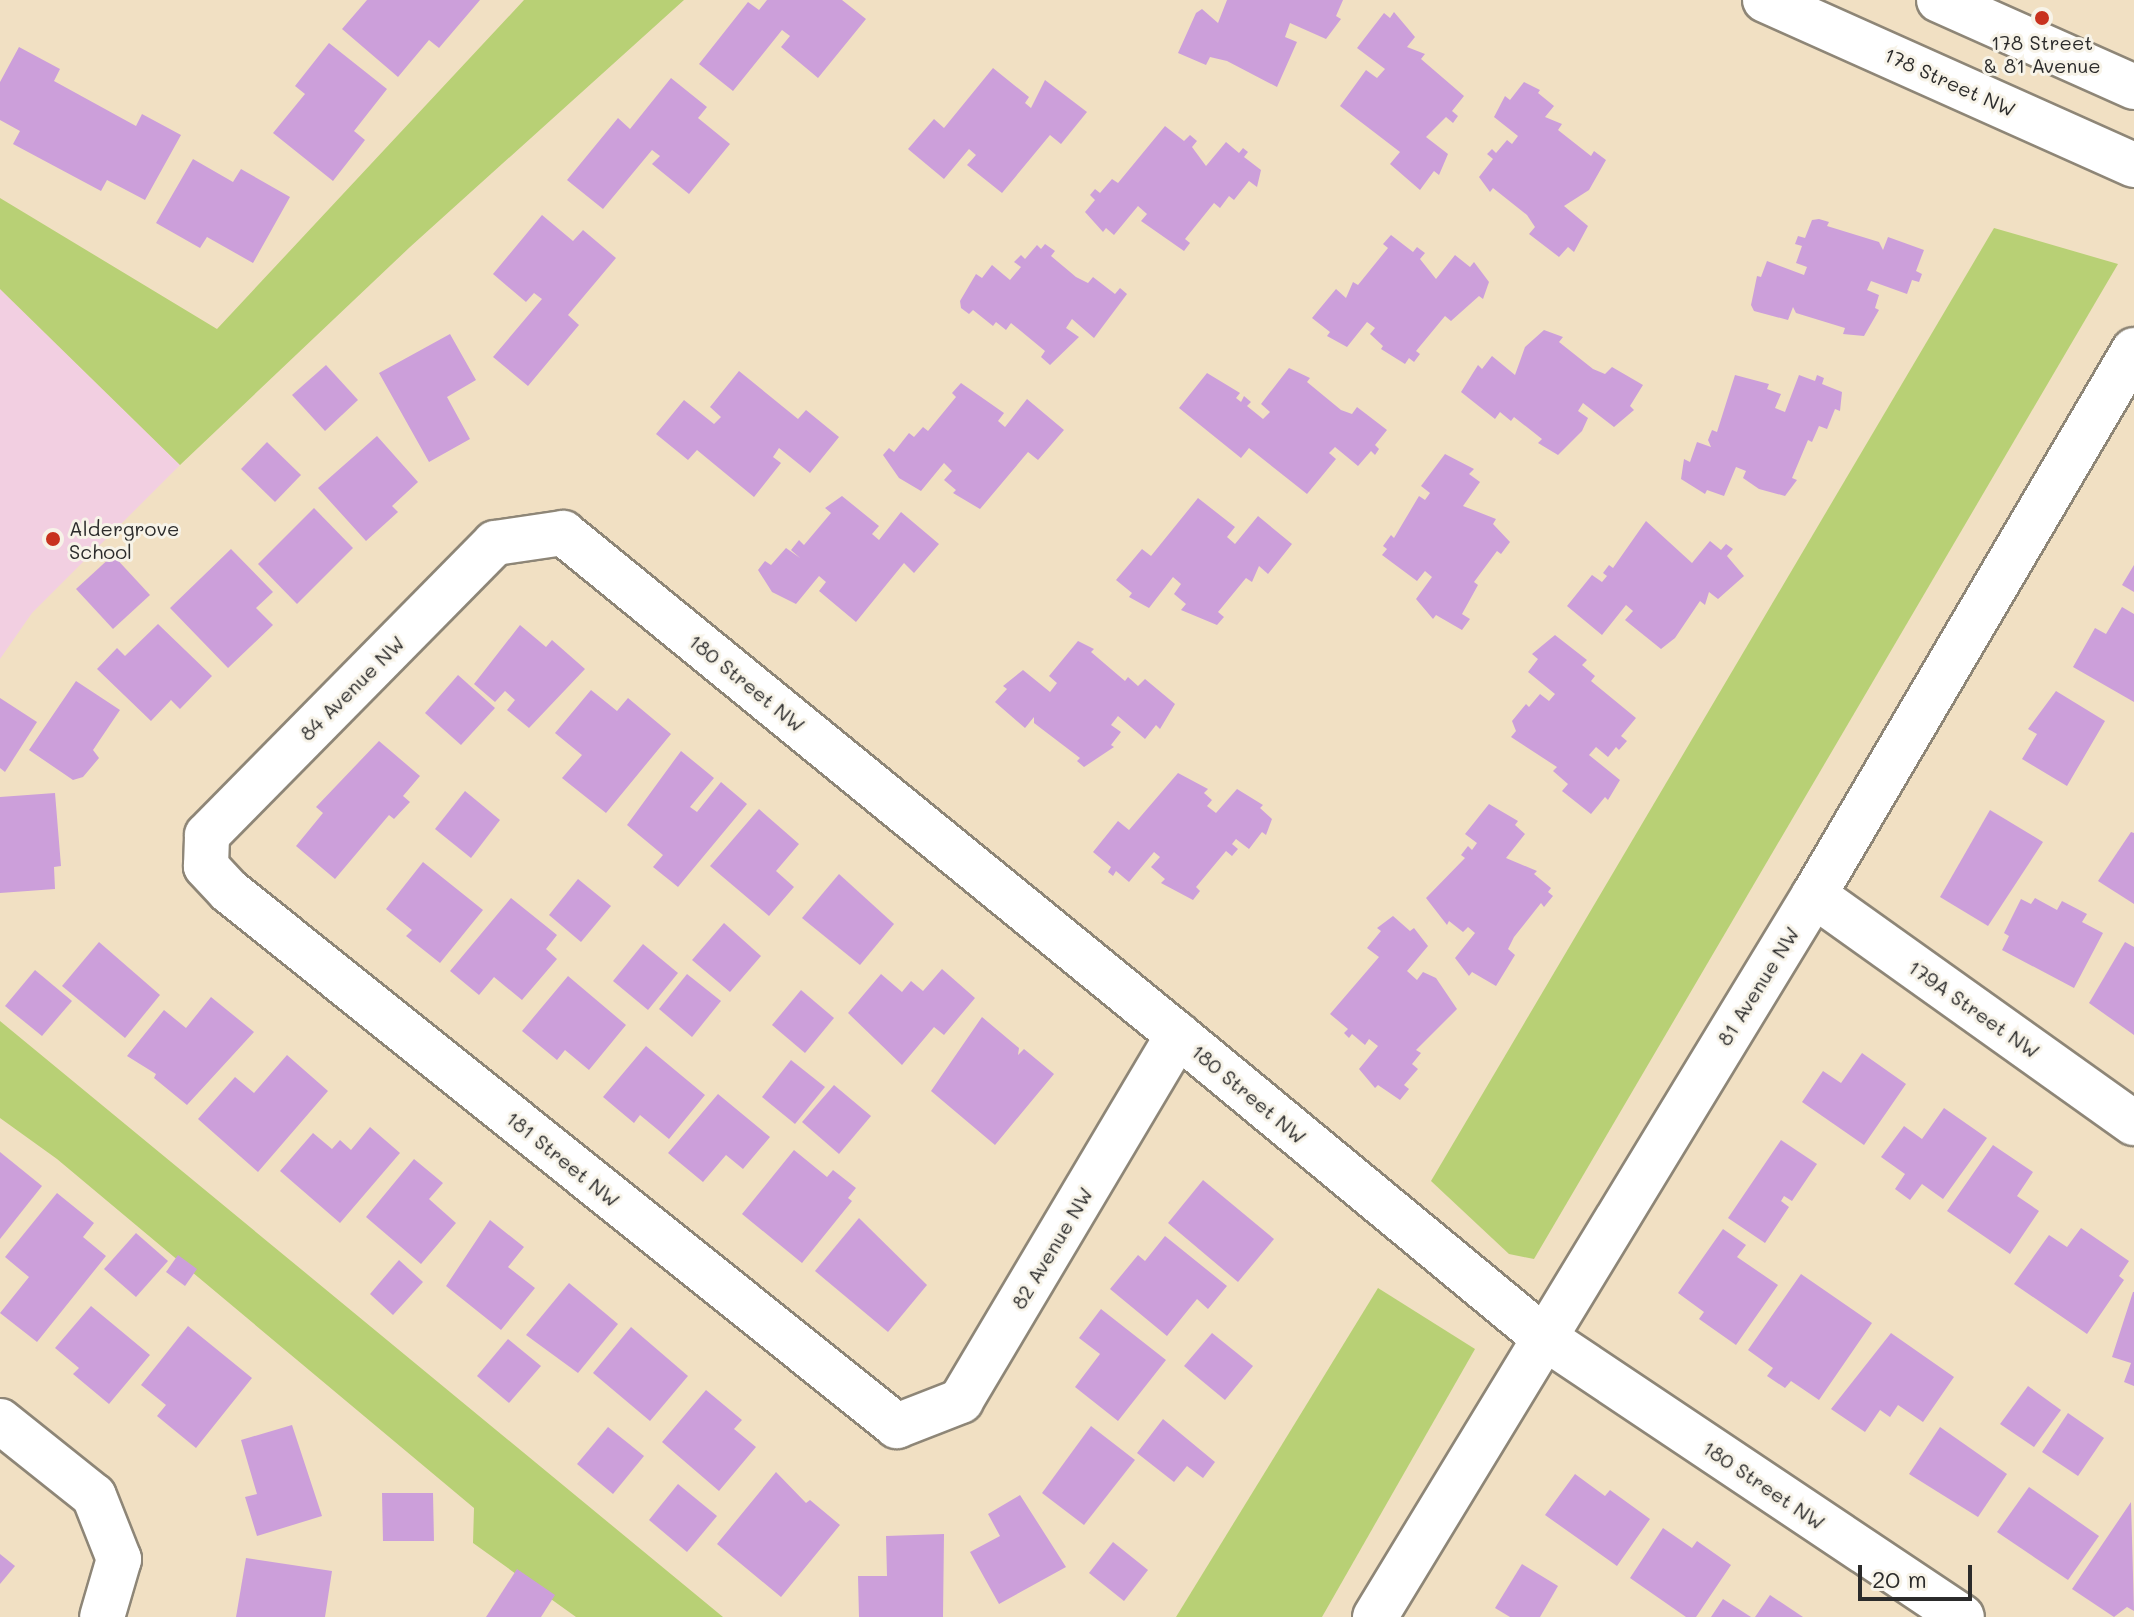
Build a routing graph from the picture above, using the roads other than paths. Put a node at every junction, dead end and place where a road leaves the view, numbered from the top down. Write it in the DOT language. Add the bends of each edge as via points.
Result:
graph roads {
  1 [pos="1765,0"];
  2 [pos="1939,0"];
  3 [pos="2134,87"];
  4 [pos="2134,165"];
  5 [pos="2134,350"];
  6 [pos="563,533"];
  7 [pos="229,891"];
  8 [pos="1814,895"];
  9 [pos="1178,1035"];
  10 [pos="2134,1123"];
  11 [pos="1542,1336"];
  12 [pos="0,1421"];
  13 [pos="897,1426"];
  14 [pos="102,1617"];
  15 [pos="1375,1617"];
  16 [pos="1962,1617"];
  1 -- 4 [label="street, 178 Street NW"];
  2 -- 3 [label="street"];
  5 -- 8 [label="street, 81 Avenue NW"];
  6 -- 7 [label="street, 84 Avenue NW" via="495,543 207,835 206,866"];
  6 -- 9 [label="street, 180 Street NW"];
  7 -- 13 [label="street, 181 Street NW"];
  8 -- 10 [label="street, 179A Street NW"];
  8 -- 11 [label="street, 81 Avenue NW"];
  9 -- 11 [label="street, 180 Street NW"];
  9 -- 13 [label="street, 82 Avenue NW" via="961,1401"];
  11 -- 15 [label="street, 81 Avenue NW"];
  11 -- 16 [label="street, 180 Street NW"];
  12 -- 14 [label="street" via="94,1496 119,1559"];
}
